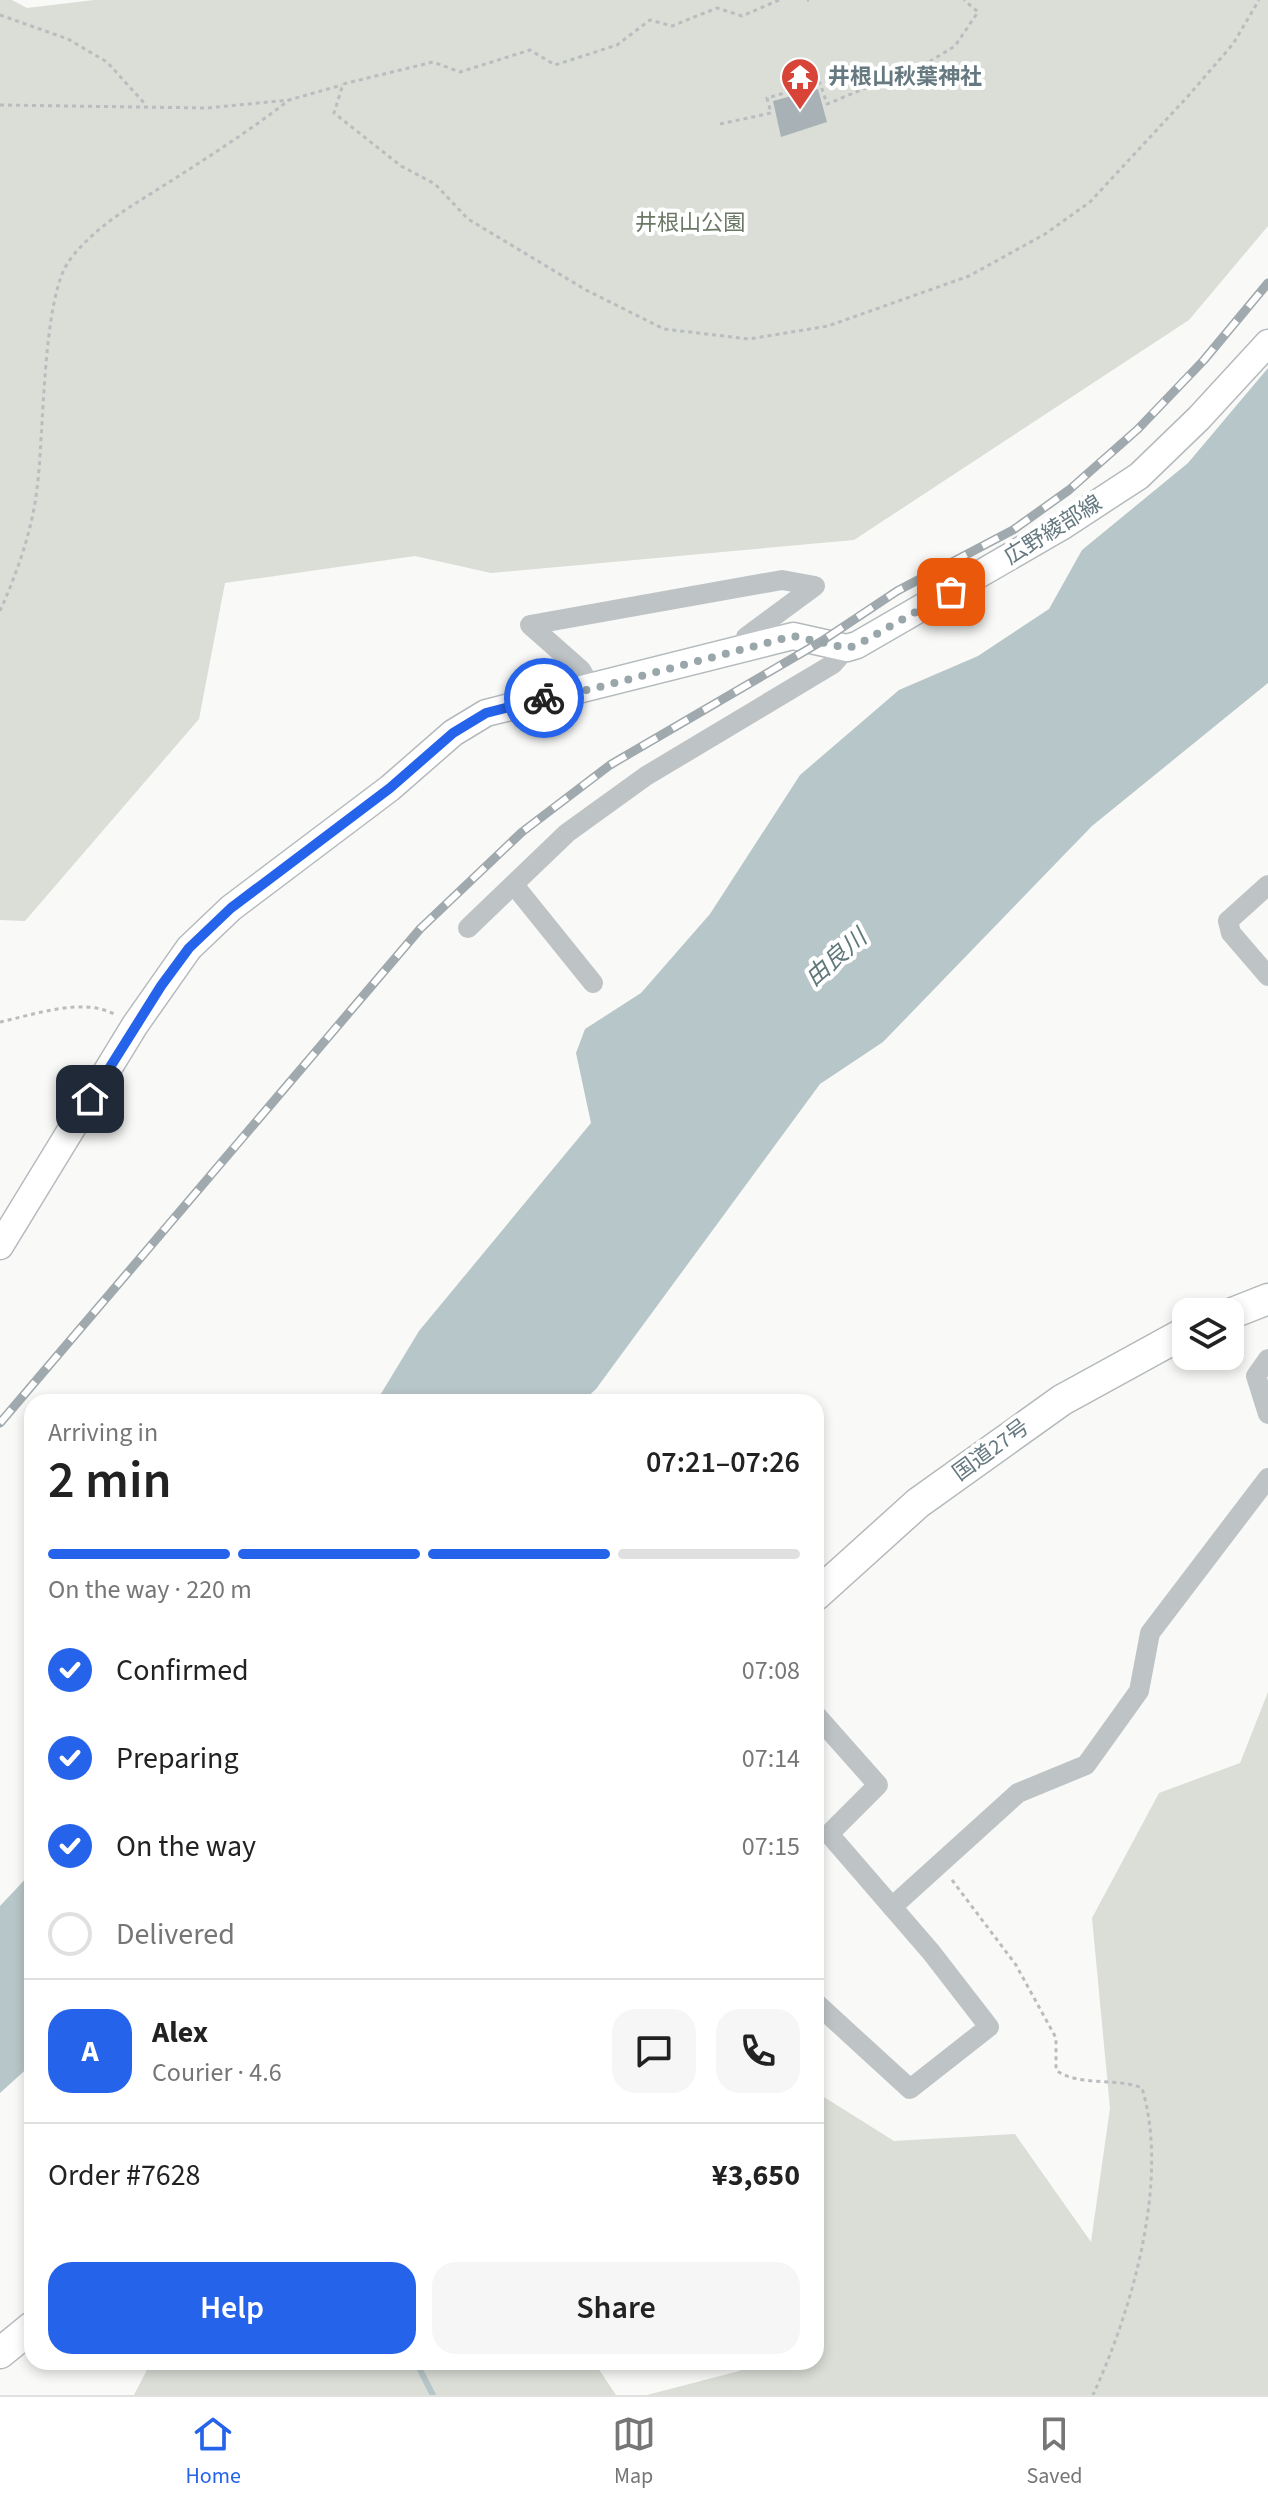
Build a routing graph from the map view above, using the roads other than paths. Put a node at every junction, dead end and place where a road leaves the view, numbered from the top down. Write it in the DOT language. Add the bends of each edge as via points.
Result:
graph roads {
  1 [pos="1268,343"];
  2 [pos="847,648"];
  3 [pos="753,649"];
  4 [pos="592,689"];
  5 [pos="514,885"];
  6 [pos="1268,885"];
  7 [pos="468,928"];
  8 [pos="1268,976"];
  9 [pos="593,983"];
  10 [pos="0,1246"];
  11 [pos="1268,1299"];
  12 [pos="1244,1308"];
  13 [pos="1172,1340"];
  14 [pos="1268,1359"];
  15 [pos="1268,1414"];
  16 [pos="1268,1478"];
  17 [pos="824,1588"];
  18 [pos="824,1724"];
  19 [pos="824,1838"];
  20 [pos="824,1842"];
  21 [pos="892,1907"];
  22 [pos="824,2010"];
  23 [pos="24,2334"];
  24 [pos="0,2353"];
  1 -- 2 [label="main road, 広野綾部線" via="1139,476 1061,527"];
  2 -- 3 [label="main road" via="793,636"];
  2 -- 5 [label="street" via="833,664 646,776 567,833"];
  3 -- 4 [label="main road"];
  3 -- 4 [label="street" via="746,637 815,586 782,580 530,625 581,670"];
  4 -- 10 [label="main road" via="486,713 453,733 390,788 231,908 189,948 135,1025"];
  5 -- 7 [label="street"];
  5 -- 9 [label="street"];
  6 -- 8 [label="street" via="1228,921 1231,933"];
  11 -- 12 [label="highway"];
  13 -- 17 [label="highway, 国道27号" via="1062,1400 918,1503"];
  14 -- 15 [label="street" via="1256,1376"];
  16 -- 21 [label="street" via="1150,1633 1139,1691 1086,1765 1018,1793"];
  18 -- 19 [label="street" via="878,1785"];
  20 -- 21 [label="street"];
  21 -- 22 [label="street" via="989,2027 910,2089"];
  23 -- 24 [label="highway"];
}
